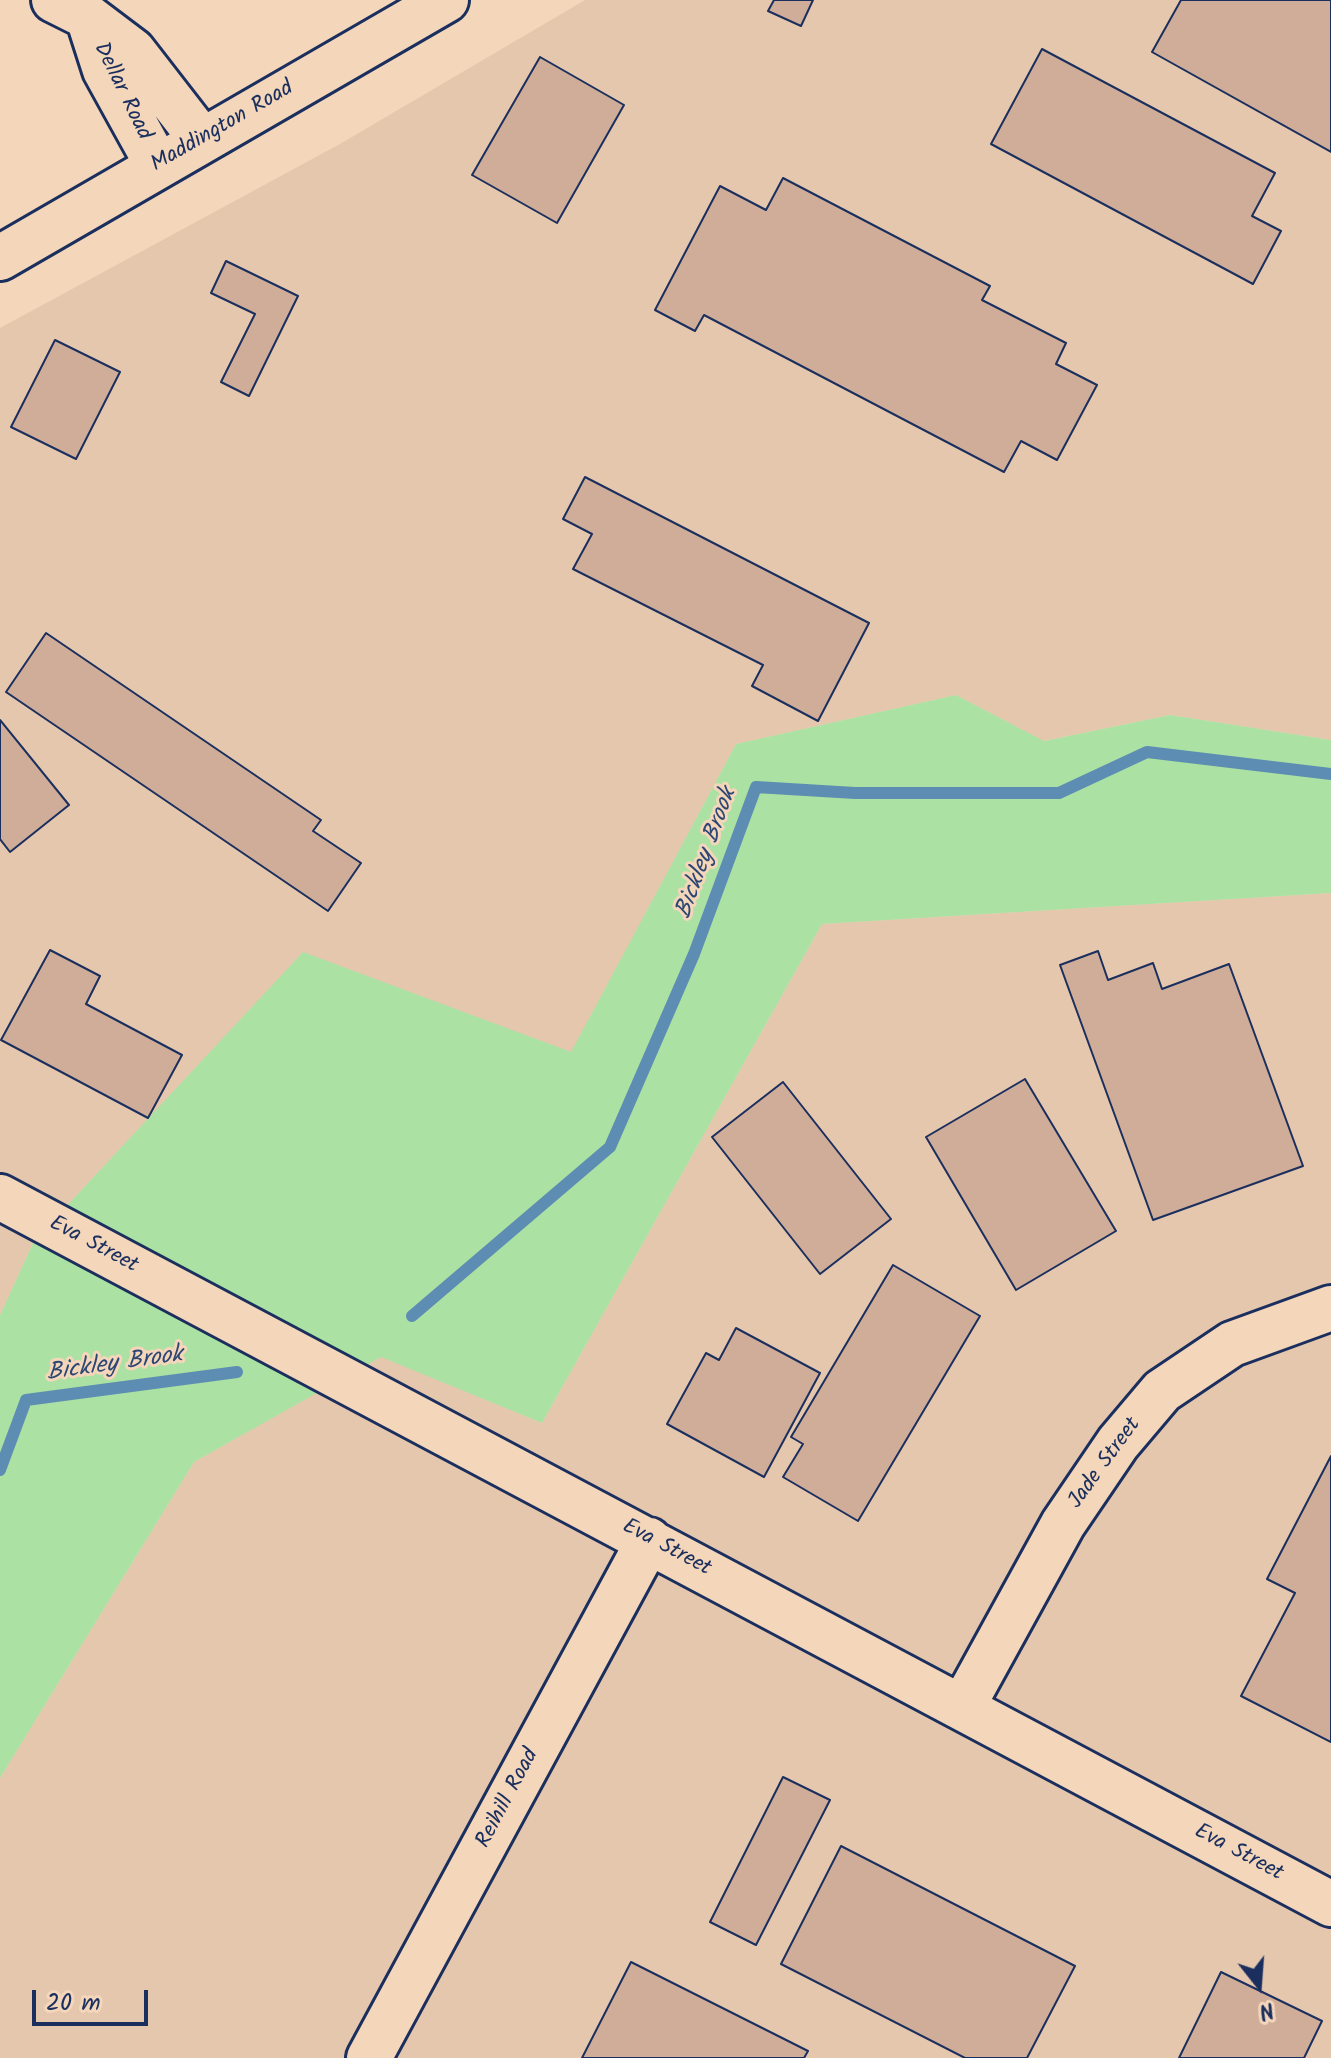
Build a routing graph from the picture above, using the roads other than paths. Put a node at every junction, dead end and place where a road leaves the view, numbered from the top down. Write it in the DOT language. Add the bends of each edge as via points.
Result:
graph roads {
  1 [pos="446,0"];
  2 [pos="71,8"];
  3 [pos="202,140"];
  4 [pos="158,166"];
  5 [pos="0,258"];
  6 [pos="0,1197"];
  7 [pos="1331,1308"];
  8 [pos="649,1540"];
  9 [pos="963,1706"];
  10 [pos="1331,1904"];
  11 [pos="369,2058"];
  1 -- 3 [label="street, Maddington Road"];
  2 -- 3 [label="street, Dellar Road" via="133,51"];
  2 -- 4 [label="street, Dellar Road"];
  3 -- 4 [label="street, Maddington Road"];
  4 -- 5 [label="street, Maddington Road"];
  6 -- 8 [label="street, Eva Street"];
  7 -- 9 [label="street, Jade Street" via="1232,1344 1162,1391 1118,1443 1063,1524"];
  8 -- 9 [label="street, Eva Street"];
  8 -- 11 [label="street, Reihill Road"];
  9 -- 10 [label="street, Eva Street"];
}
